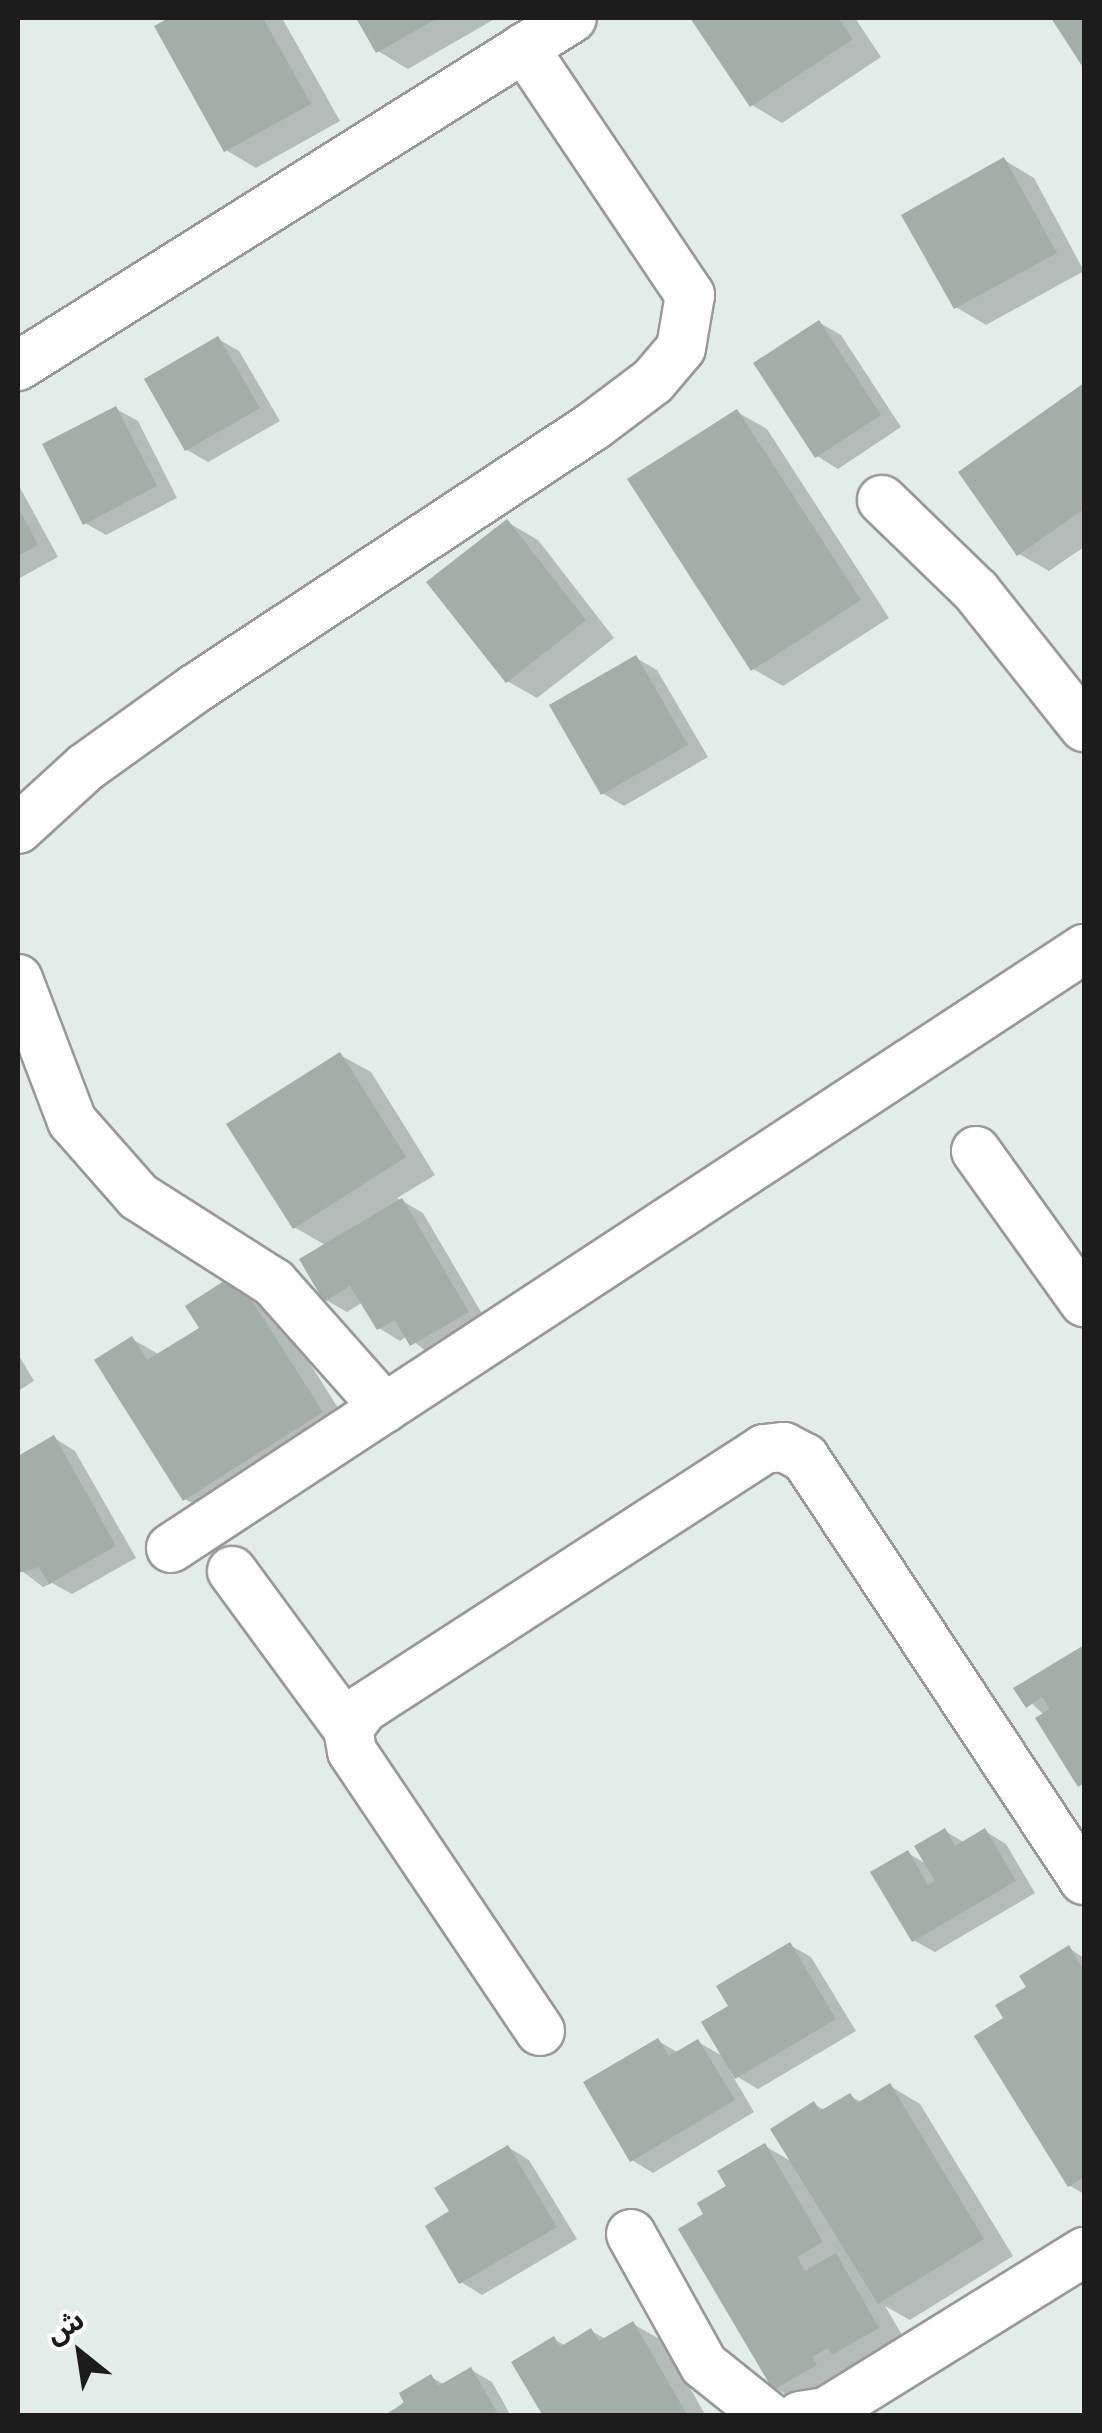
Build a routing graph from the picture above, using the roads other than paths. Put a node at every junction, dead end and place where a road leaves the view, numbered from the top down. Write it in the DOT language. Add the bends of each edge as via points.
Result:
graph roads {
  1 [pos="572,18"];
  2 [pos="524,48"];
  3 [pos="18,366"];
  4 [pos="882,500"];
  5 [pos="1084,726"];
  6 [pos="18,830"];
  7 [pos="1084,949"];
  8 [pos="18,979"];
  9 [pos="976,1150"];
  10 [pos="1084,1302"];
  11 [pos="385,1408"];
  12 [pos="171,1548"];
  13 [pos="232,1571"];
  14 [pos="348,1730"];
  15 [pos="1084,1880"];
  16 [pos="540,2031"];
  17 [pos="631,2234"];
  18 [pos="1084,2252"];
  19 [pos="768,2416"];
  20 [pos="800,2416"];
  1 -- 2 [label="street"];
  2 -- 3 [label="street"];
  2 -- 6 [label="street" via="690,295 682,348 592,427 196,688 86,768"];
  4 -- 5 [label="street" via="976,591"];
  7 -- 11 [label="street"];
  8 -- 11 [label="street" via="72,1121 139,1197 274,1283"];
  9 -- 10 [label="street"];
  11 -- 12 [label="street"];
  13 -- 14 [label="street"];
  14 -- 15 [label="street" via="364,1708 764,1450 784,1448 805,1458"];
  14 -- 16 [label="street" via="352,1752"];
  17 -- 19 [label="street" via="704,2365"];
  18 -- 20 [label="street" via="826,2412"];
}
